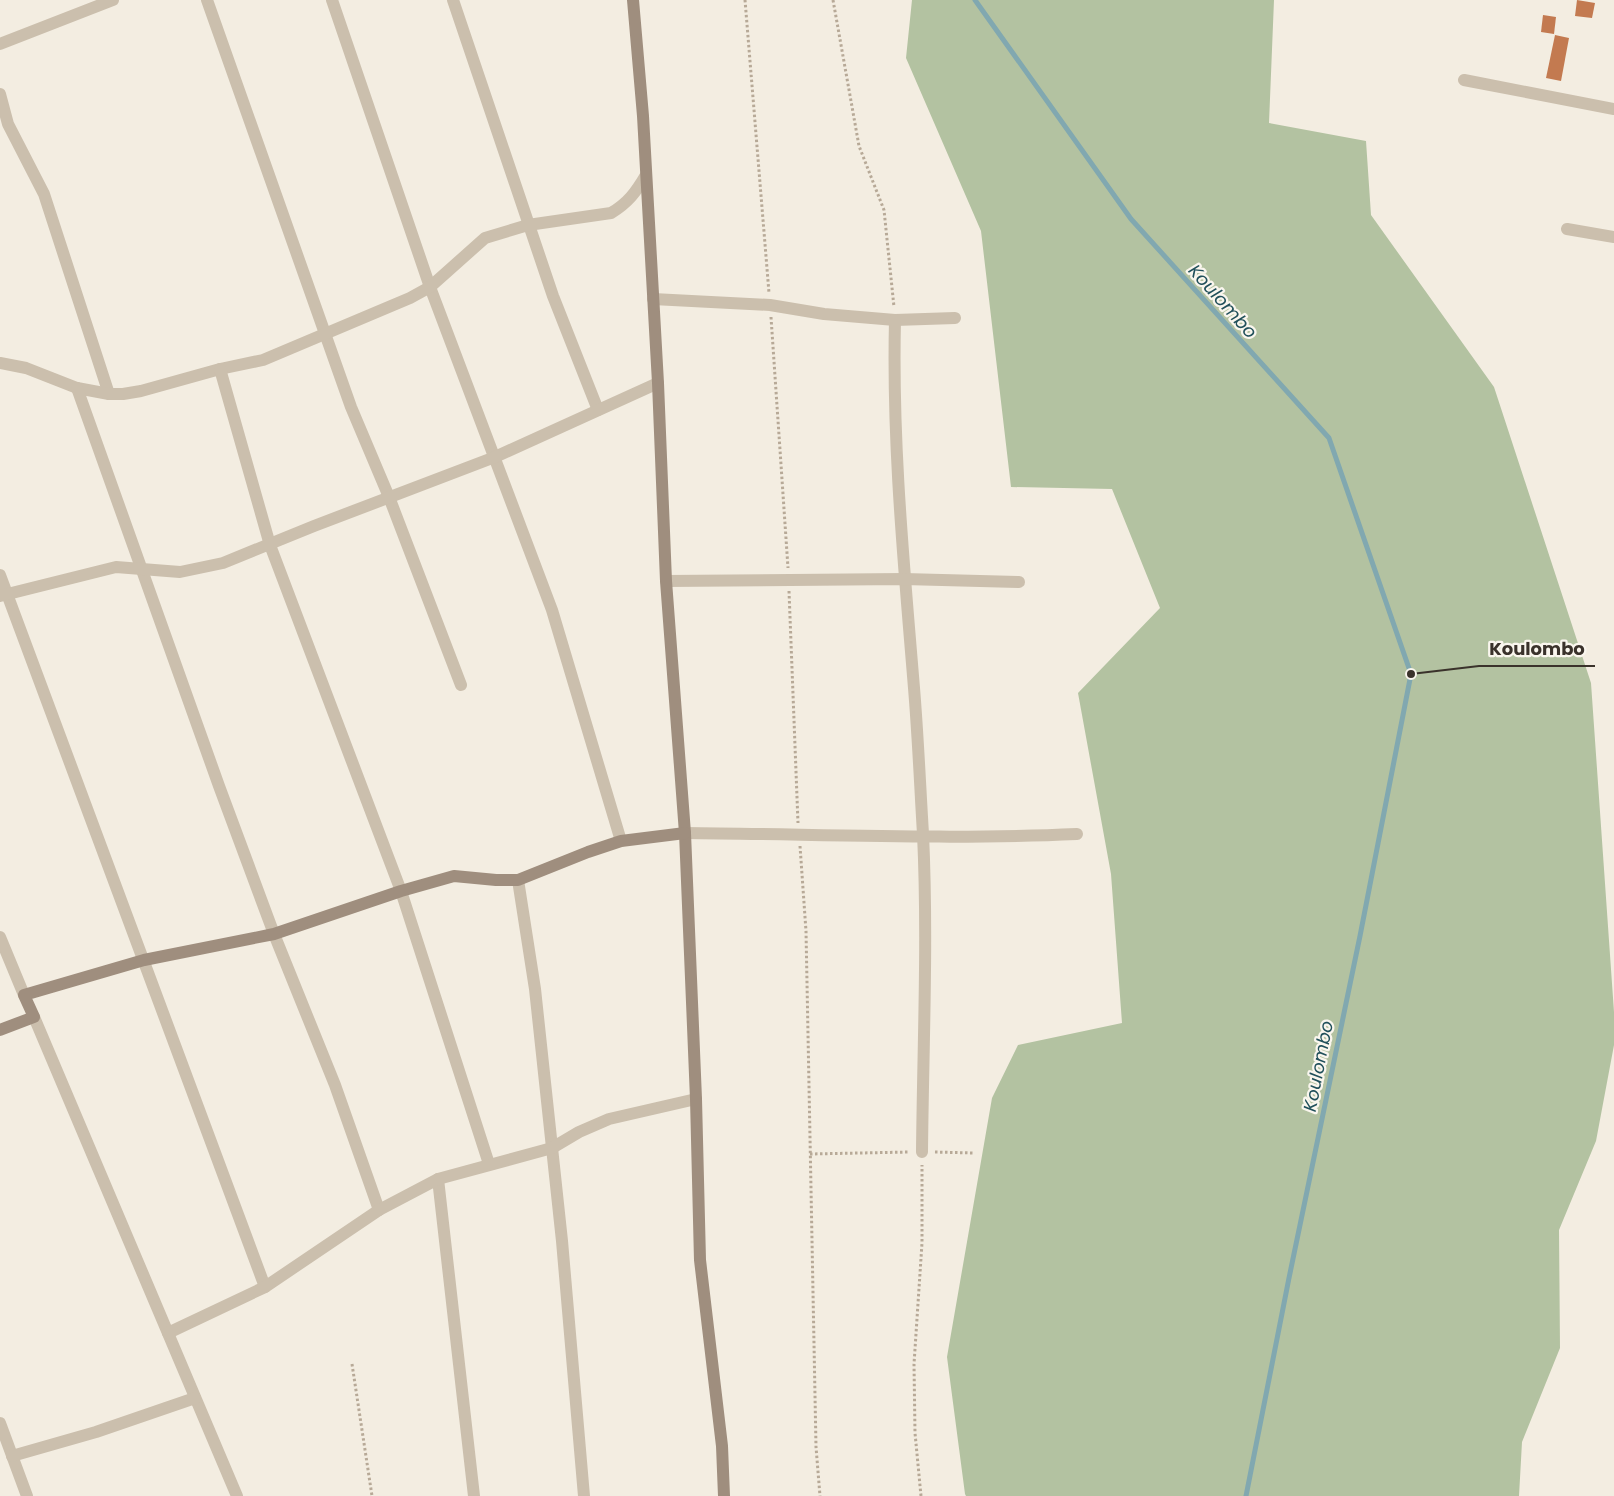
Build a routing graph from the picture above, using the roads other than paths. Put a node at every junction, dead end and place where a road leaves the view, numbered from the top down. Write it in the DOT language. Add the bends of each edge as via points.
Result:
graph roads {
  1 [pos="114,0"];
  2 [pos="206,0"];
  3 [pos="332,0"];
  4 [pos="453,0"];
  5 [pos="633,0"];
  6 [pos="81,6"];
  7 [pos="0,44"];
  8 [pos="1464,80"];
  9 [pos="0,94"];
  10 [pos="1614,109"];
  11 [pos="646,175"];
  12 [pos="528,225"];
  13 [pos="1567,229"];
  14 [pos="1614,238"];
  15 [pos="430,287"];
  16 [pos="653,299"];
  17 [pos="955,318"];
  18 [pos="895,320"];
  19 [pos="325,334"];
  20 [pos="0,363"];
  21 [pos="220,369"];
  22 [pos="658,383"];
  23 [pos="76,388"];
  24 [pos="109,394"];
  25 [pos="598,410"];
  26 [pos="495,457"];
  27 [pos="389,497"];
  28 [pos="270,545"];
  29 [pos="141,570"];
  30 [pos="0,575"];
  31 [pos="904,579"];
  32 [pos="666,581"];
  33 [pos="1019,582"];
  34 [pos="3,595"];
  35 [pos="461,686"];
  36 [pos="686,833"];
  37 [pos="1077,834"];
  38 [pos="923,837"];
  39 [pos="621,841"];
  40 [pos="518,880"];
  41 [pos="401,891"];
  42 [pos="274,934"];
  43 [pos="0,937"];
  44 [pos="144,960"];
  45 [pos="24,996"];
  46 [pos="34,1017"];
  47 [pos="0,1030"];
  48 [pos="696,1099"];
  49 [pos="552,1148"];
  50 [pos="922,1152"];
  51 [pos="489,1164"];
  52 [pos="438,1179"];
  53 [pos="380,1210"];
  54 [pos="265,1287"];
  55 [pos="168,1333"];
  56 [pos="195,1398"];
  57 [pos="0,1423"];
  58 [pos="12,1456"];
  59 [pos="234,1495"];
  60 [pos="28,1496"];
  61 [pos="474,1496"];
  62 [pos="584,1496"];
  63 [pos="724,1496"];
  1 -- 6 [label="street"];
  2 -- 19 [label="street"];
  3 -- 15 [label="street"];
  4 -- 12 [label="street"];
  5 -- 11 [label="street"];
  6 -- 7 [label="street"];
  8 -- 10 [label="street"];
  9 -- 24 [label="street" via="8,124 44,194"];
  11 -- 12 [label="street" via="633,196 611,213"];
  11 -- 16 [label="street"];
  12 -- 15 [label="street" via="485,238"];
  12 -- 25 [label="street"];
  13 -- 14 [label="street"];
  15 -- 19 [label="street"];
  15 -- 26 [label="street"];
  16 -- 18 [label="street" via="770,305 824,314"];
  16 -- 22 [label="street"];
  17 -- 18 [label="street"];
  18 -- 31 [label="street" via="895,399"];
  19 -- 21 [label="street" via="263,360"];
  19 -- 27 [label="street"];
  20 -- 23 [label="street" via="26,368"];
  21 -- 24 [label="street" via="141,391"];
  21 -- 28 [label="street"];
  22 -- 25 [label="street"];
  22 -- 32 [label="street"];
  23 -- 24 [label="street"];
  23 -- 29 [label="street"];
  25 -- 26 [label="street"];
  26 -- 27 [label="street"];
  26 -- 39 [label="street" via="552,610"];
  27 -- 28 [label="street"];
  27 -- 35 [label="street"];
  28 -- 29 [label="street" via="223,563 180,572"];
  28 -- 41 [label="street"];
  29 -- 34 [label="street" via="116,567"];
  29 -- 42 [label="street"];
  30 -- 34 [label="street"];
  31 -- 32 [label="street"];
  31 -- 33 [label="street"];
  31 -- 38 [label="street"];
  32 -- 36 [label="street"];
  34 -- 44 [label="street"];
  36 -- 38 [label="street"];
  36 -- 39 [label="street"];
  36 -- 48 [label="street"];
  37 -- 38 [label="street"];
  38 -- 50 [label="street"];
  39 -- 40 [label="street"];
  40 -- 41 [label="street" via="454,876"];
  40 -- 49 [label="street" via="535,990"];
  41 -- 42 [label="street"];
  41 -- 51 [label="street"];
  42 -- 44 [label="street"];
  42 -- 53 [label="street" via="335,1085"];
  43 -- 45 [label="street"];
  44 -- 45 [label="street"];
  44 -- 54 [label="street"];
  45 -- 46 [label="street"];
  46 -- 47 [label="street"];
  46 -- 55 [label="street"];
  48 -- 49 [label="street" via="610,1119"];
  48 -- 63 [label="street" via="700,1260 720,1429"];
  49 -- 51 [label="street"];
  49 -- 62 [label="street"];
  51 -- 52 [label="street"];
  52 -- 53 [label="street"];
  52 -- 61 [label="street"];
  53 -- 54 [label="street"];
  54 -- 55 [label="street"];
  55 -- 56 [label="street"];
  56 -- 58 [label="street" via="96,1432"];
  56 -- 59 [label="street"];
  57 -- 58 [label="street"];
  58 -- 60 [label="street"];
}
